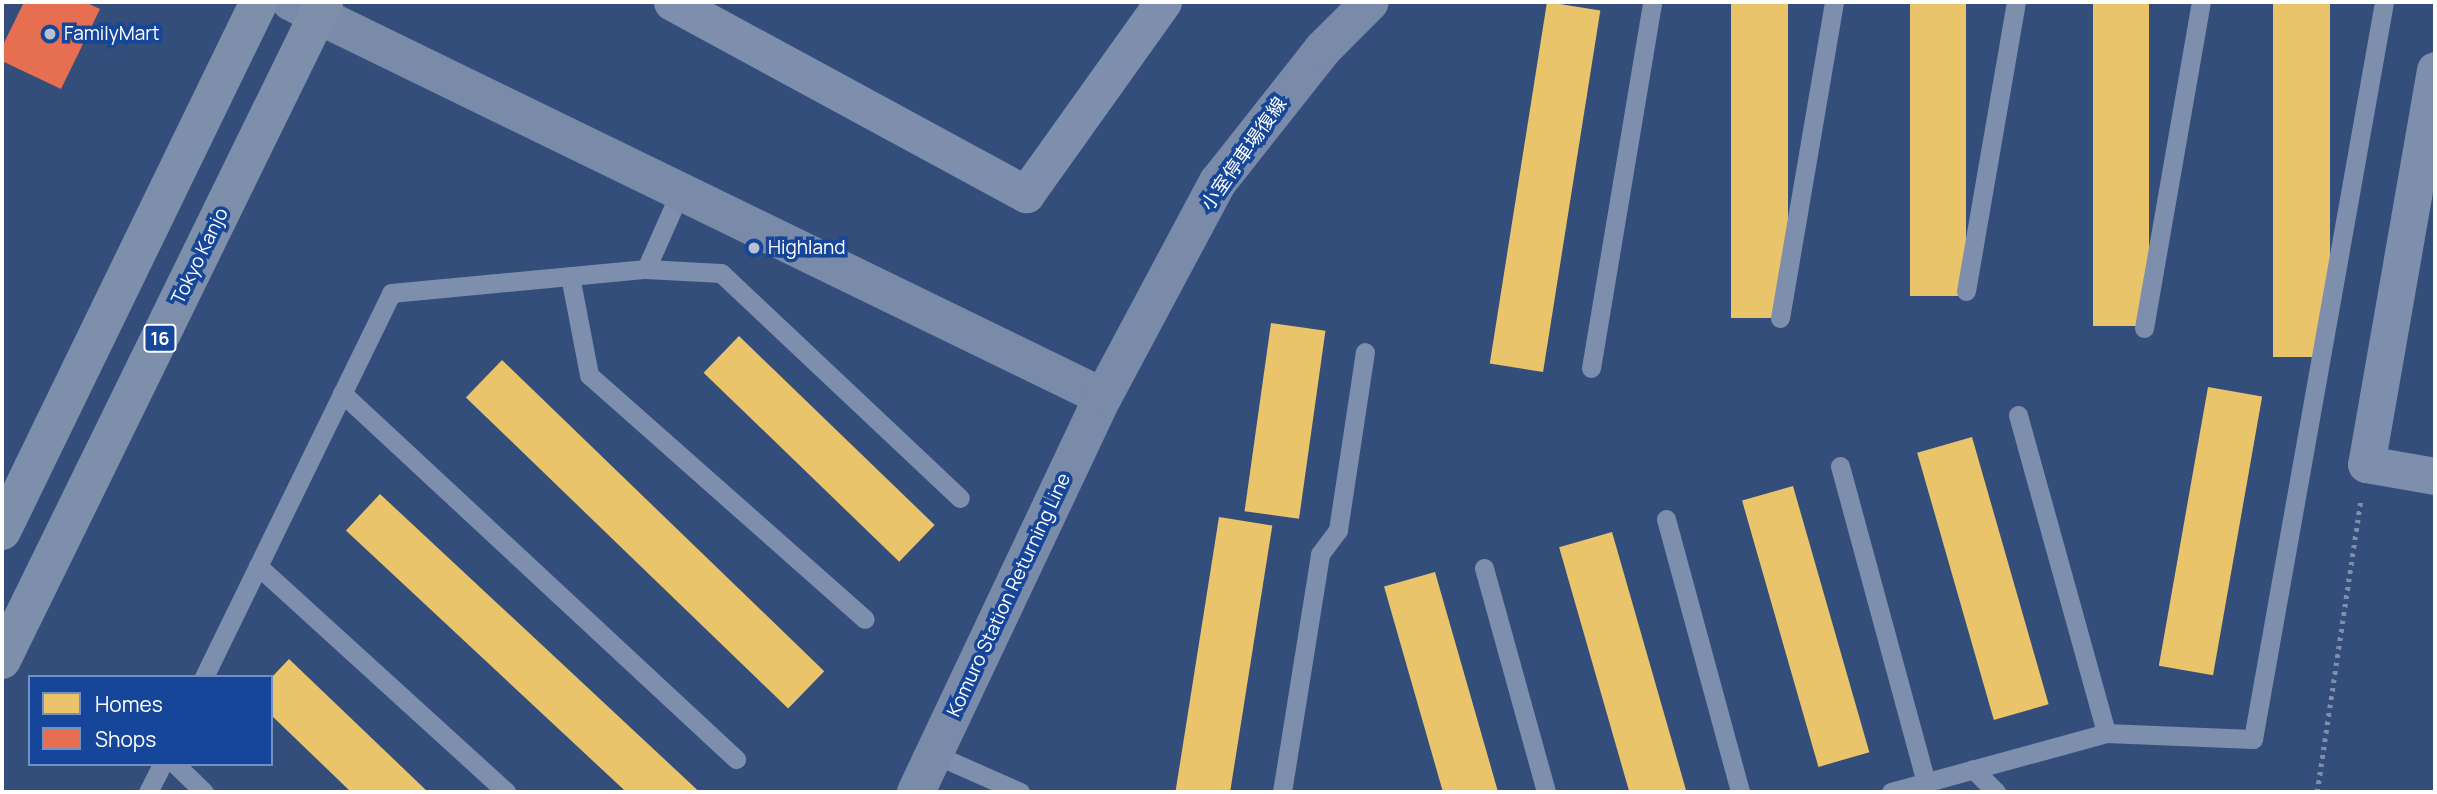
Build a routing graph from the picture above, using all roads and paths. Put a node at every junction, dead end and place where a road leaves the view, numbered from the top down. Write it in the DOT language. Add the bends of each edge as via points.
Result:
graph roads {
  1 [pos="259,2"];
  2 [pos="672,2"];
  3 [pos="1370,2"];
  4 [pos="1652,2"];
  5 [pos="1833,2"];
  6 [pos="2016,2"];
  7 [pos="2201,2"];
  8 [pos="2384,2"];
  9 [pos="311,6"];
  10 [pos="1146,7"];
  11 [pos="2435,70"];
  12 [pos="681,190"];
  13 [pos="646,269"];
  14 [pos="570,276"];
  15 [pos="1966,290"];
  16 [pos="1780,318"];
  17 [pos="2144,328"];
  18 [pos="1365,352"];
  19 [pos="1591,368"];
  20 [pos="342,393"];
  21 [pos="1103,397"];
  22 [pos="2018,415"];
  23 [pos="2366,464"];
  24 [pos="1840,466"];
  25 [pos="2435,476"];
  26 [pos="960,498"];
  27 [pos="1666,519"];
  28 [pos="2,531"];
  29 [pos="258,566"];
  30 [pos="1484,568"];
  31 [pos="865,619"];
  32 [pos="2,660"];
  33 [pos="205,675"];
  34 [pos="2106,733"];
  35 [pos="934,754"];
  36 [pos="736,759"];
  37 [pos="161,766"];
  38 [pos="177,766"];
  39 [pos="1973,769"];
  40 [pos="1926,783"];
  41 [pos="148,792"];
  42 [pos="204,792"];
  43 [pos="506,792"];
  44 [pos="916,792"];
  45 [pos="1020,792"];
  46 [pos="1282,792"];
  47 [pos="1546,792"];
  48 [pos="1740,792"];
  49 [pos="1891,792"];
  50 [pos="1996,792"];
  51 [pos="2317,792"];
  1 -- 28 [label="highway"];
  2 -- 10 [label="street" via="1026,194"];
  3 -- 21 [label="main road, 小室停車場復線" via="1323,49 1218,182"];
  4 -- 19 [label="lane"];
  5 -- 16 [label="lane"];
  6 -- 15 [label="lane"];
  7 -- 17 [label="lane"];
  8 -- 34 [label="lane" via="2253,739"];
  9 -- 12 [label="main road"];
  9 -- 32 [label="highway, Tokyo Kanjo / 16"];
  11 -- 23 [label="street"];
  12 -- 13 [label="lane"];
  12 -- 21 [label="main road"];
  13 -- 14 [label="lane"];
  13 -- 26 [label="lane" via="721,273"];
  14 -- 20 [label="lane" via="391,293"];
  14 -- 31 [label="lane" via="589,375"];
  18 -- 46 [label="lane" via="1338,530 1320,554"];
  20 -- 29 [label="lane"];
  20 -- 36 [label="lane"];
  21 -- 35 [label="main road, Komuro Station Returning Line"];
  22 -- 34 [label="lane"];
  23 -- 25 [label="street"];
  23 -- 51 [label="path"];
  24 -- 40 [label="lane"];
  27 -- 48 [label="lane"];
  29 -- 33 [label="lane"];
  29 -- 43 [label="lane"];
  30 -- 47 [label="lane"];
  34 -- 39 [label="lane"];
  35 -- 44 [label="main road, Komuro Station Returning Line"];
  35 -- 45 [label="lane"];
  37 -- 41 [label="lane"];
  38 -- 42 [label="lane"];
  39 -- 40 [label="lane"];
  39 -- 50 [label="lane"];
  40 -- 49 [label="lane"];
}
